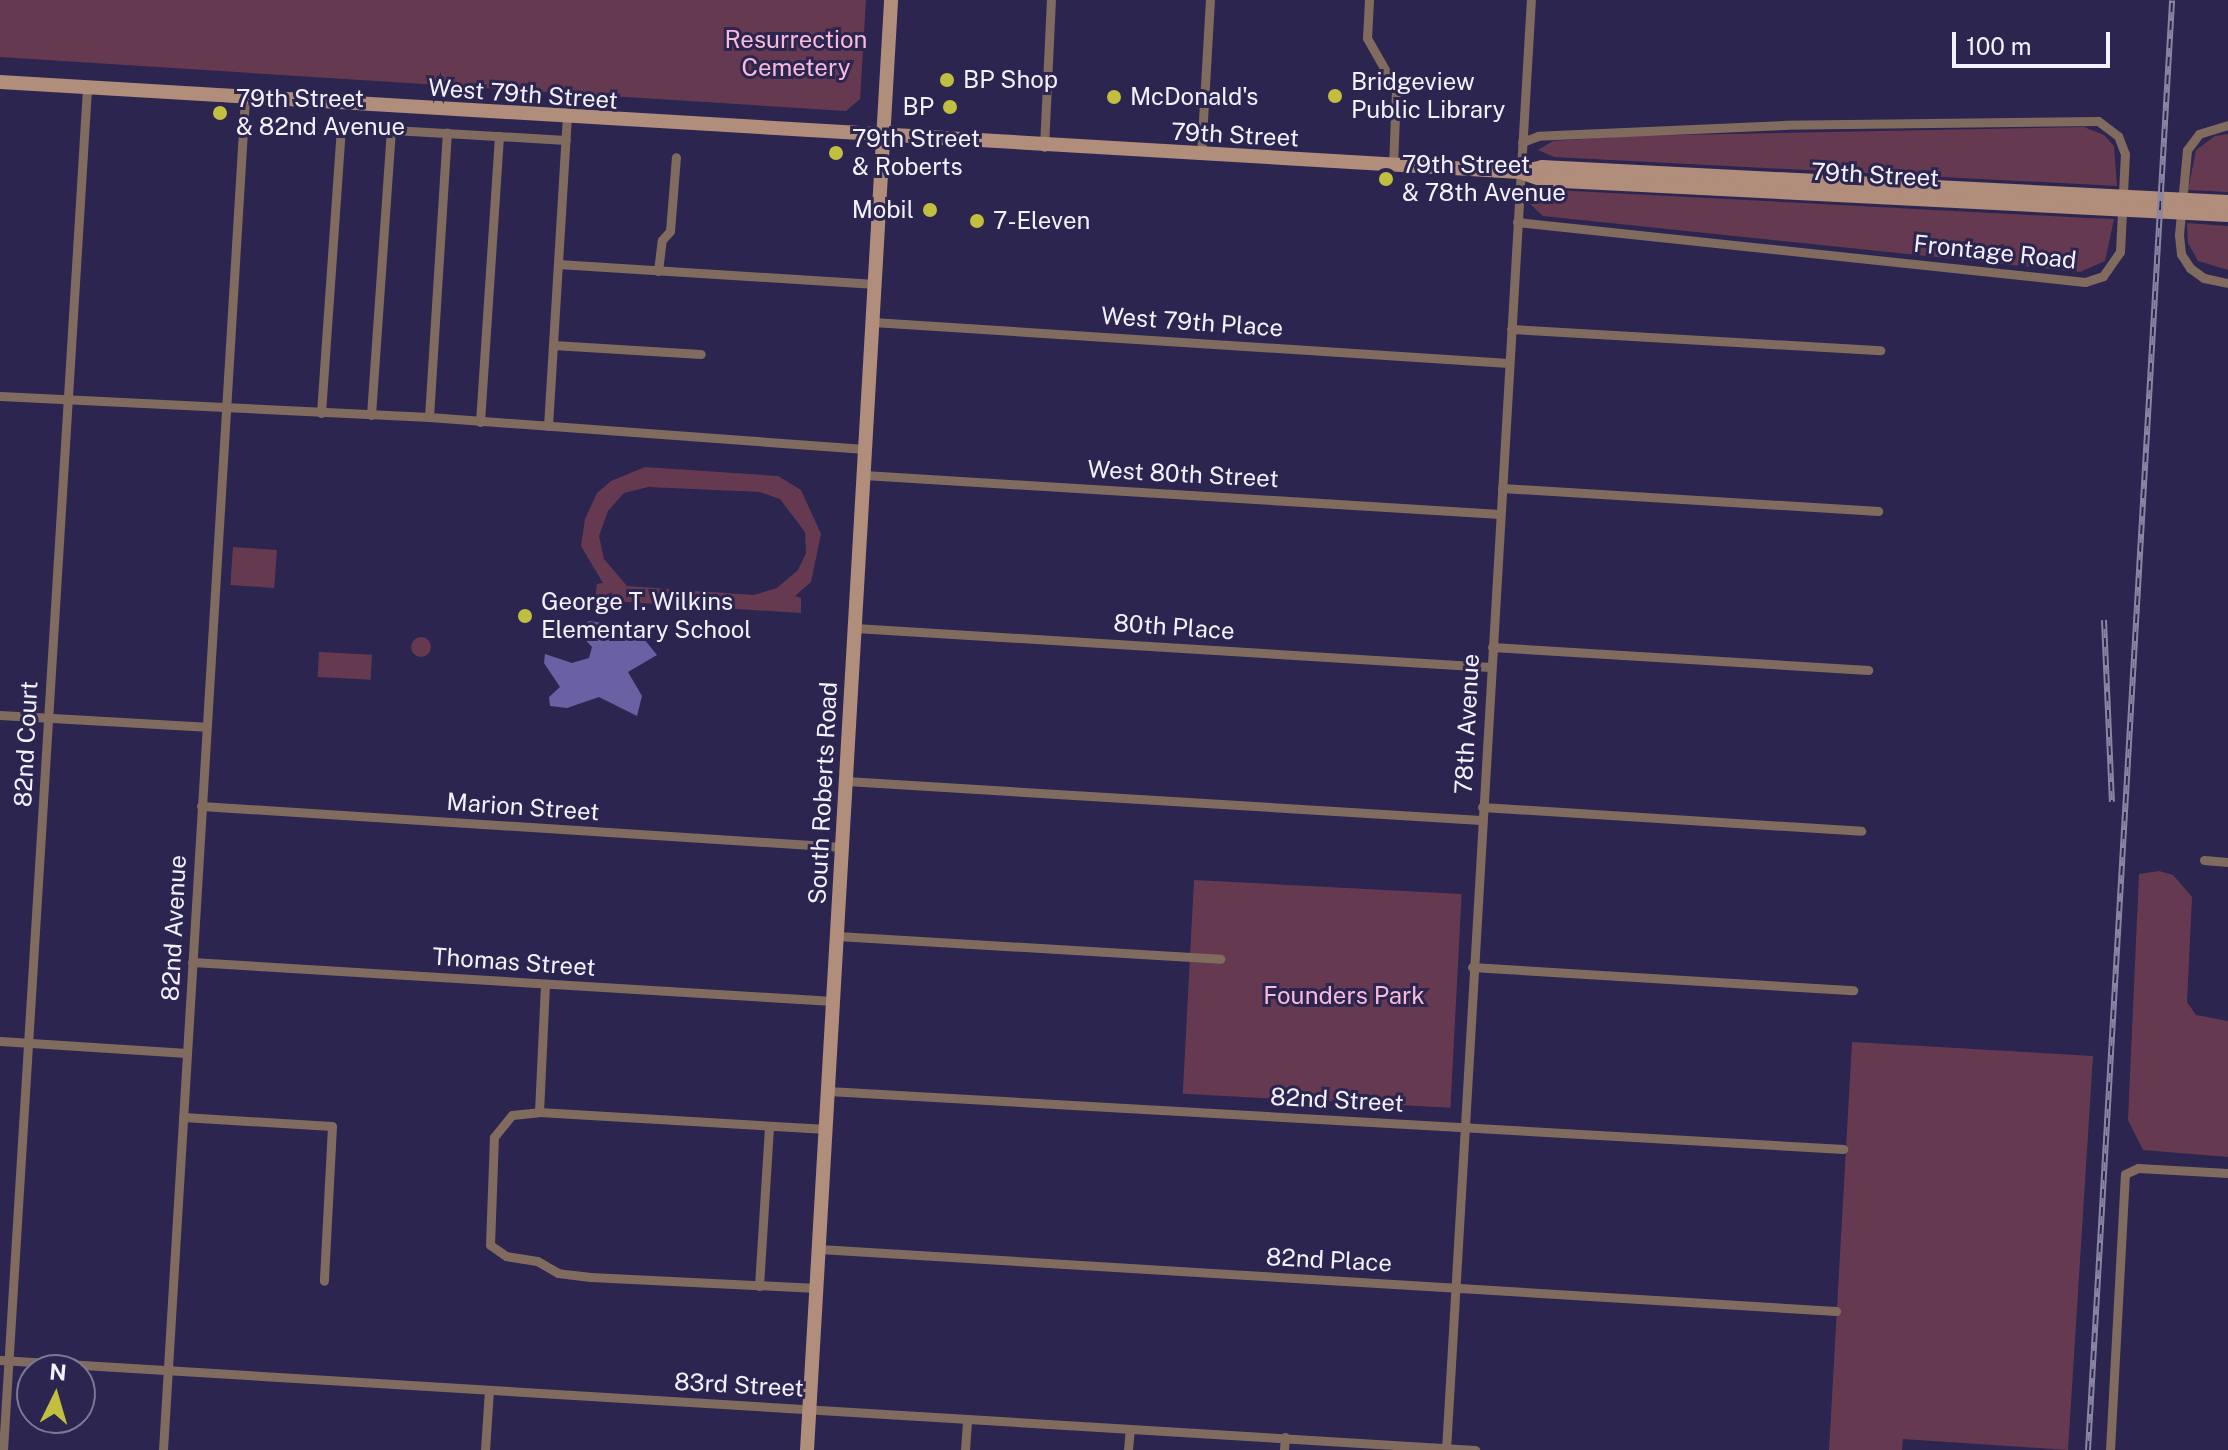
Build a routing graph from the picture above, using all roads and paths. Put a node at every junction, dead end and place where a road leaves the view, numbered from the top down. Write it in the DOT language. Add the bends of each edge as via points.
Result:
graph roads {
  1 [pos="891,0"];
  2 [pos="1051,0"];
  3 [pos="1210,0"];
  4 [pos="1369,0"];
  5 [pos="1531,0"];
  6 [pos="0,82"];
  7 [pos="87,88"];
  8 [pos="245,98"];
  9 [pos="567,119"];
  10 [pos="2228,125"];
  11 [pos="391,129"];
  12 [pos="447,133"];
  13 [pos="499,136"];
  14 [pos="883,138"];
  15 [pos="566,140"];
  16 [pos="1522,142"];
  17 [pos="1044,147"];
  18 [pos="1201,155"];
  19 [pos="676,157"];
  20 [pos="1393,166"];
  21 [pos="1520,172"];
  22 [pos="2228,202"];
  23 [pos="2211,208"];
  24 [pos="2228,215"];
  25 [pos="1517,222"];
  26 [pos="558,264"];
  27 [pos="658,271"];
  28 [pos="2228,283"];
  29 [pos="875,284"];
  30 [pos="873,322"];
  31 [pos="1511,329"];
  32 [pos="553,345"];
  33 [pos="1880,350"];
  34 [pos="701,354"];
  35 [pos="1509,363"];
  36 [pos="0,396"];
  37 [pos="66,399"];
  38 [pos="225,408"];
  39 [pos="321,413"];
  40 [pos="371,415"];
  41 [pos="429,417"];
  42 [pos="480,422"];
  43 [pos="548,426"];
  44 [pos="865,449"];
  45 [pos="864,475"];
  46 [pos="1502,488"];
  47 [pos="1878,511"];
  48 [pos="1500,514"];
  49 [pos="855,628"];
  50 [pos="1492,647"];
  51 [pos="1490,667"];
  52 [pos="1868,670"];
  53 [pos="0,715"];
  54 [pos="48,719"];
  55 [pos="206,727"];
  56 [pos="846,781"];
  57 [pos="201,806"];
  58 [pos="1482,807"];
  59 [pos="1481,820"];
  60 [pos="1861,831"];
  61 [pos="842,847"];
  62 [pos="2204,860"];
  63 [pos="2228,862"];
  64 [pos="837,936"];
  65 [pos="1220,959"];
  66 [pos="192,962"];
  67 [pos="1472,967"];
  68 [pos="545,984"];
  69 [pos="1853,990"];
  70 [pos="833,1001"];
  71 [pos="0,1041"];
  72 [pos="28,1043"];
  73 [pos="187,1053"];
  74 [pos="828,1091"];
  75 [pos="539,1112"];
  76 [pos="183,1117"];
  77 [pos="769,1126"];
  78 [pos="1465,1127"];
  79 [pos="826,1129"];
  80 [pos="1843,1149"];
  81 [pos="2228,1173"];
  82 [pos="819,1249"];
  83 [pos="324,1281"];
  84 [pos="759,1286"];
  85 [pos="1455,1287"];
  86 [pos="817,1288"];
  87 [pos="1836,1311"];
  88 [pos="4,1360"];
  89 [pos="168,1370"];
  90 [pos="489,1390"];
  91 [pos="810,1409"];
  92 [pos="967,1419"];
  93 [pos="1130,1429"];
  94 [pos="1285,1437"];
  95 [pos="1446,1449"];
  96 [pos="3,1450"];
  97 [pos="163,1450"];
  98 [pos="485,1450"];
  99 [pos="807,1450"];
  100 [pos="965,1450"];
  101 [pos="1128,1450"];
  102 [pos="1284,1450"];
  103 [pos="1475,1450"];
  104 [pos="2110,1450"];
  1 -- 14 [label="main road, South Roberts Road"];
  2 -- 17 [label="street"];
  3 -- 18 [label="street"];
  4 -- 20 [label="street" via="1367,38 1396,89"];
  5 -- 16 [label="street, 78th Avenue"];
  6 -- 7 [label="main road, West 79th Street"];
  7 -- 8 [label="main road, West 79th Street"];
  7 -- 37 [label="street, 82nd Court"];
  8 -- 9 [label="main road, West 79th Street"];
  8 -- 38 [label="street, 82nd Avenue"];
  9 -- 14 [label="main road, West 79th Street"];
  9 -- 15 [label="street"];
  10 -- 28 [label="street" via="2199,134 2187,150 2179,235 2181,254 2190,268 2204,278"];
  11 -- 12 [label="street"];
  11 -- 39 [label="street" via="341,127"];
  11 -- 40 [label="street"];
  12 -- 13 [label="street"];
  12 -- 41 [label="street"];
  13 -- 15 [label="street"];
  13 -- 42 [label="street"];
  14 -- 17 [label="main road, West 79th Street"];
  14 -- 29 [label="main road, South Roberts Road"];
  15 -- 26 [label="street"];
  16 -- 21 [label="street, 78th Avenue"];
  16 -- 25 [label="street, Frontage Road" via="1538,136 1785,125 2088,119 2106,125 2122,140 2122,209 2118,257 2103,276 2085,282"];
  17 -- 18 [label="main road, 79th Street"];
  18 -- 20 [label="main road, 79th Street"];
  19 -- 27 [label="street" via="670,231 662,240"];
  20 -- 21 [label="main road, 79th Street"];
  21 -- 23 [label="main road, 79th Street" via="1542,167"];
  21 -- 25 [label="street, 78th Avenue"];
  22 -- 23 [label="main road, 79th Street"];
  23 -- 24 [label="main road, 79th Street"];
  25 -- 31 [label="street, 78th Avenue"];
  26 -- 27 [label="street"];
  26 -- 32 [label="street"];
  27 -- 29 [label="street"];
  29 -- 30 [label="main road, South Roberts Road"];
  30 -- 35 [label="street, West 79th Place"];
  30 -- 44 [label="main road, South Roberts Road"];
  31 -- 33 [label="street"];
  31 -- 35 [label="street, 78th Avenue"];
  32 -- 34 [label="street"];
  32 -- 43 [label="street"];
  35 -- 46 [label="street, 78th Avenue"];
  36 -- 37 [label="street"];
  37 -- 38 [label="street"];
  37 -- 54 [label="street, 82nd Court"];
  38 -- 39 [label="street"];
  38 -- 55 [label="street, 82nd Avenue"];
  39 -- 40 [label="street"];
  40 -- 41 [label="street"];
  41 -- 42 [label="street"];
  42 -- 43 [label="street"];
  43 -- 44 [label="street"];
  44 -- 45 [label="main road, South Roberts Road"];
  45 -- 48 [label="street, West 80th Street"];
  45 -- 49 [label="main road, South Roberts Road"];
  46 -- 47 [label="street"];
  46 -- 48 [label="street, 78th Avenue"];
  48 -- 50 [label="street, 78th Avenue"];
  49 -- 51 [label="street, 80th Place"];
  49 -- 56 [label="main road, South Roberts Road"];
  50 -- 51 [label="street, 78th Avenue"];
  50 -- 52 [label="street"];
  51 -- 58 [label="street, 78th Avenue"];
  53 -- 54 [label="street"];
  54 -- 55 [label="street"];
  54 -- 72 [label="street, 82nd Court"];
  55 -- 57 [label="street, 82nd Avenue"];
  56 -- 59 [label="street"];
  56 -- 61 [label="main road, South Roberts Road"];
  57 -- 61 [label="street, Marion Street"];
  57 -- 66 [label="street, 82nd Avenue"];
  58 -- 59 [label="street, 78th Avenue"];
  58 -- 60 [label="street"];
  59 -- 67 [label="street, 78th Avenue"];
  61 -- 64 [label="main road, South Roberts Road"];
  62 -- 63 [label="street"];
  64 -- 65 [label="street"];
  64 -- 70 [label="main road, South Roberts Road"];
  66 -- 68 [label="street, Thomas Street"];
  66 -- 73 [label="street, 82nd Avenue"];
  67 -- 69 [label="street"];
  67 -- 78 [label="street, 78th Avenue"];
  68 -- 70 [label="street, Thomas Street"];
  68 -- 75 [label="street"];
  70 -- 74 [label="main road, South Roberts Road"];
  71 -- 72 [label="street"];
  72 -- 73 [label="street"];
  72 -- 88 [label="street, 82nd Court"];
  73 -- 76 [label="street, 82nd Avenue"];
  74 -- 78 [label="street, 82nd Street"];
  74 -- 79 [label="main road, South Roberts Road"];
  75 -- 77 [label="street"];
  75 -- 84 [label="street" via="512,1115 496,1129 490,1245 506,1256 537,1261 558,1273"];
  76 -- 83 [label="street" via="332,1126"];
  76 -- 89 [label="street, 82nd Avenue"];
  77 -- 79 [label="street"];
  77 -- 84 [label="street"];
  78 -- 80 [label="street, 82nd Street"];
  78 -- 85 [label="street, 78th Avenue"];
  79 -- 82 [label="main road, South Roberts Road"];
  81 -- 104 [label="street" via="2129,1168"];
  82 -- 85 [label="street, 82nd Place"];
  82 -- 86 [label="main road, South Roberts Road"];
  84 -- 86 [label="street"];
  85 -- 87 [label="street, 82nd Place"];
  85 -- 95 [label="street, 78th Avenue"];
  86 -- 91 [label="main road, South Roberts Road"];
  88 -- 89 [label="street, 83rd Street"];
  88 -- 96 [label="street, 82nd Court"];
  89 -- 90 [label="street, 83rd Street"];
  89 -- 97 [label="street, 82nd Avenue"];
  90 -- 91 [label="street, 83rd Street"];
  90 -- 98 [label="street"];
  91 -- 92 [label="street, 83rd Street"];
  91 -- 99 [label="main road, South Roberts Road"];
  92 -- 93 [label="street, 83rd Street"];
  92 -- 100 [label="street"];
  93 -- 94 [label="street, 83rd Street"];
  93 -- 101 [label="street"];
  94 -- 95 [label="street, 83rd Street"];
  94 -- 102 [label="street"];
  95 -- 103 [label="street, 83rd Street"];
}
